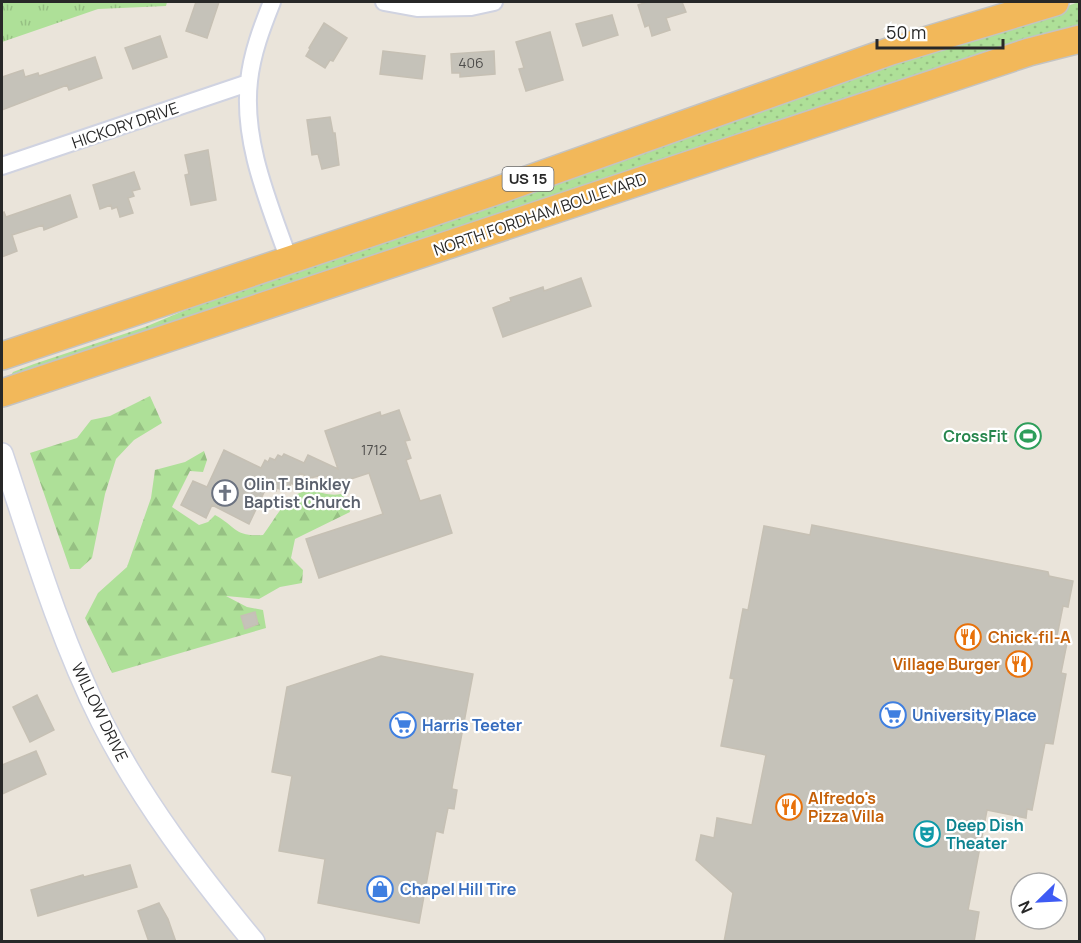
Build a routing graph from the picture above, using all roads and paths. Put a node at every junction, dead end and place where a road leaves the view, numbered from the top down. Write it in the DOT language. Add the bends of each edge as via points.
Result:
graph roads {
  1 [pos="272,2"];
  2 [pos="384,2"];
  3 [pos="494,2"];
  4 [pos="1055,2"];
  5 [pos="1080,39"];
  6 [pos="248,83"];
  7 [pos="2,166"];
  8 [pos="289,260"];
  9 [pos="2,356"];
  10 [pos="2,393"];
  11 [pos="2,454"];
  12 [pos="254,942"];
  1 -- 6 [label="street"];
  2 -- 3 [label="street" via="417,8 471,7"];
  4 -- 8 [label="highway, US 15" via="891,51"];
  5 -- 10 [label="highway, NORTH FORDHAM BOULEVARD / US 15" via="1029,52"];
  6 -- 7 [label="street, HICKORY DRIVE"];
  6 -- 8 [label="street" via="251,140"];
  8 -- 9 [label="highway, US 15"];
  11 -- 12 [label="street, WILLOW DRIVE" via="54,610 101,721 154,811"];
}
